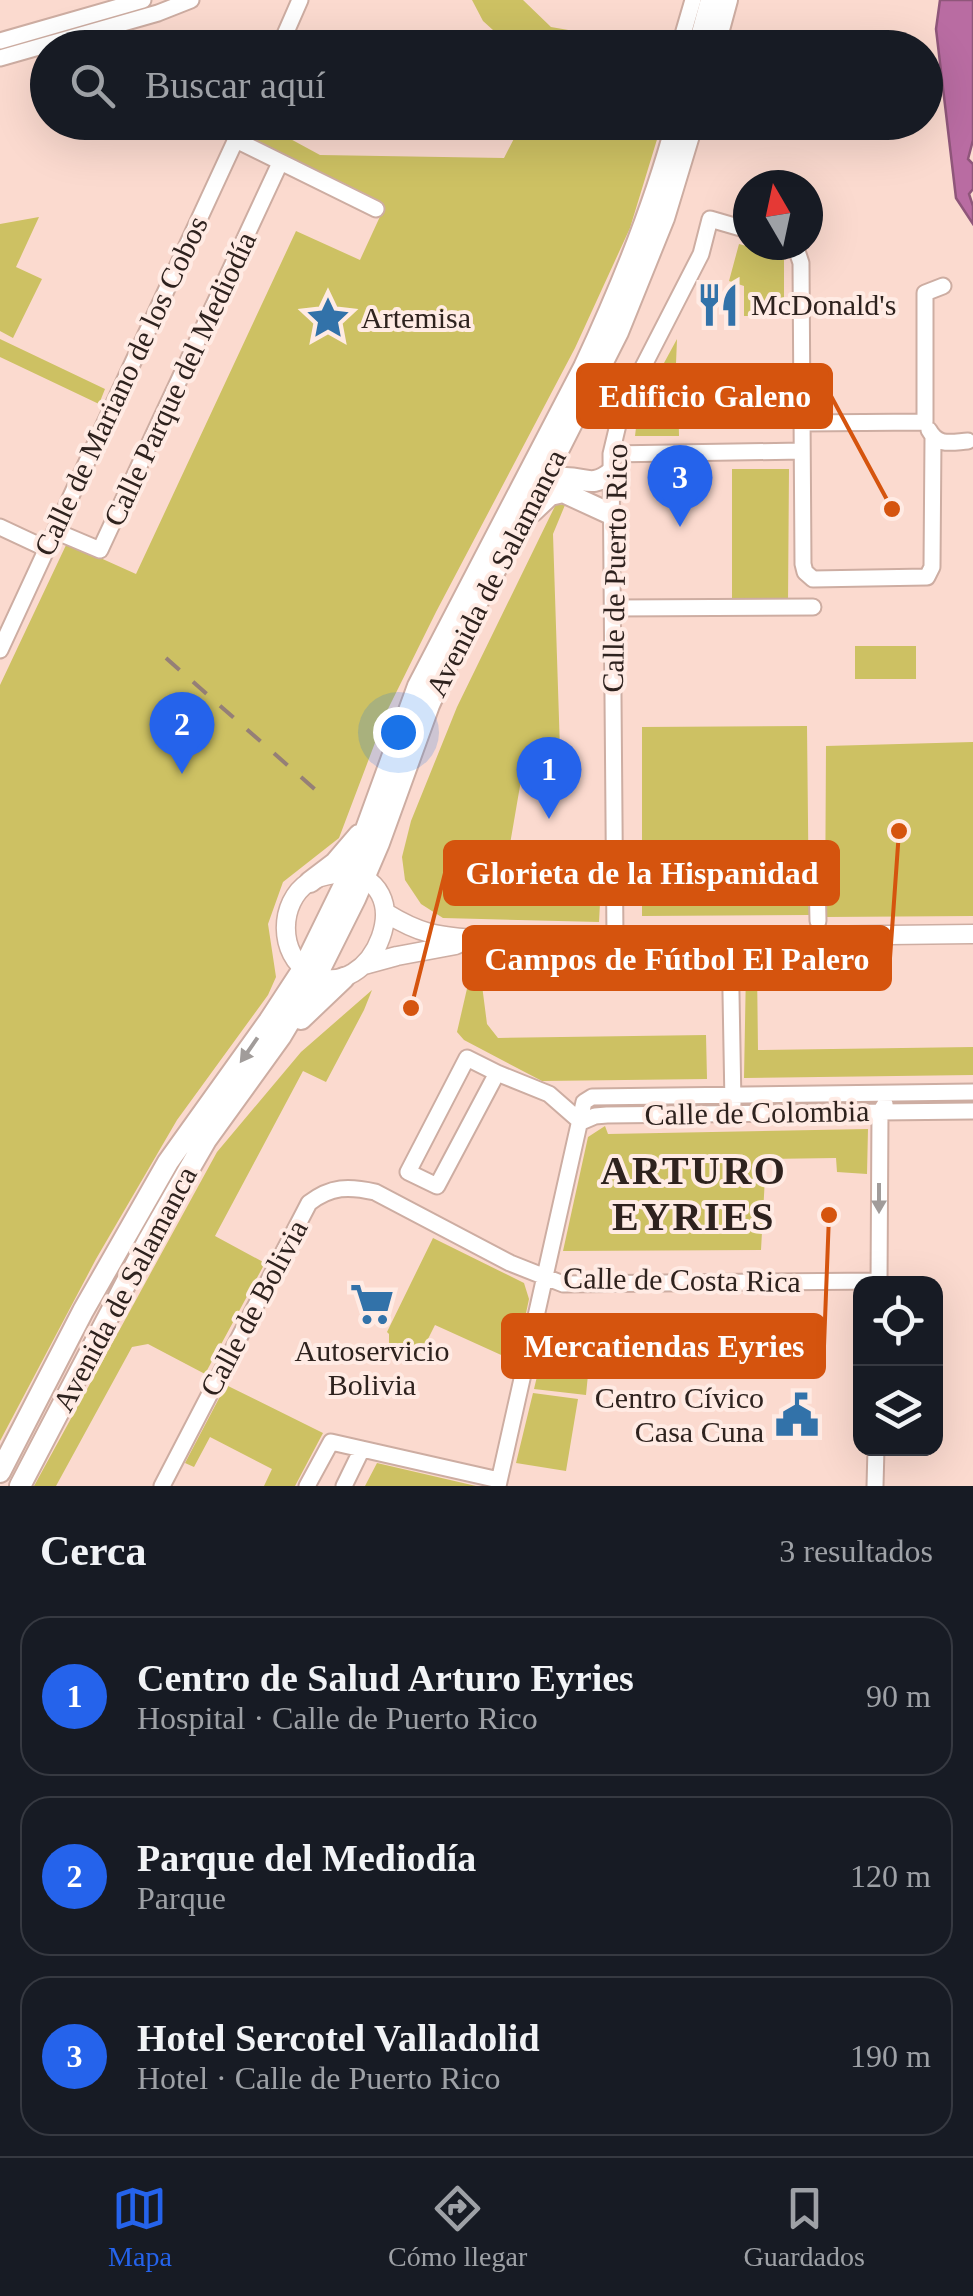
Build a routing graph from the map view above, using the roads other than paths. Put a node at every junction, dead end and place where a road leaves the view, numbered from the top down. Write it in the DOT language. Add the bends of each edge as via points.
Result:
graph roads {
  1 [pos="143,0"];
  2 [pos="191,0"];
  3 [pos="296,0"];
  4 [pos="693,0"];
  5 [pos="711,0"];
  6 [pos="727,0"];
  7 [pos="38,30"];
  8 [pos="98,30"];
  9 [pos="287,30"];
  10 [pos="684,30"];
  11 [pos="703,30"];
  12 [pos="719,30"];
  13 [pos="30,32"];
  14 [pos="0,41"];
  15 [pos="30,49"];
  16 [pos="0,58"];
  17 [pos="236,140"];
  18 [pos="672,140"];
  19 [pos="688,140"];
  20 [pos="280,163"];
  21 [pos="376,209"];
  22 [pos="733,226"];
  23 [pos="800,260"];
  24 [pos="943,286"];
  25 [pos="925,422"];
  26 [pos="802,423"];
  27 [pos="933,438"];
  28 [pos="968,441"];
  29 [pos="802,452"];
  30 [pos="556,454"];
  31 [pos="612,463"];
  32 [pos="567,478"];
  33 [pos="542,482"];
  34 [pos="520,489"];
  35 [pos="612,515"];
  36 [pos="524,518"];
  37 [pos="0,527"];
  38 [pos="55,531"];
  39 [pos="47,549"];
  40 [pos="614,608"];
  41 [pos="813,608"];
  42 [pos="0,650"];
  43 [pos="369,821"];
  44 [pos="816,874"];
  45 [pos="357,876"];
  46 [pos="310,882"];
  47 [pos="386,913"];
  48 [pos="818,921"];
  49 [pos="973,934"];
  50 [pos="730,938"];
  51 [pos="615,939"];
  52 [pos="485,940"];
  53 [pos="364,965"];
  54 [pos="309,973"];
  55 [pos="344,978"];
  56 [pos="281,1036"];
  57 [pos="497,1073"];
  58 [pos="930,1092"];
  59 [pos="973,1092"];
  60 [pos="549,1094"];
  61 [pos="732,1095"];
  62 [pos="592,1097"];
  63 [pos="973,1111"];
  64 [pos="880,1112"];
  65 [pos="934,1112"];
  66 [pos="733,1113"];
  67 [pos="581,1122"];
  68 [pos="879,1276"];
  69 [pos="546,1277"];
  70 [pos="853,1282"];
  71 [pos="362,1449"];
  72 [pos="876,1456"];
  73 [pos="0,1472"];
  74 [pos="498,1483"];
  75 [pos="20,1486"];
  76 [pos="162,1486"];
  77 [pos="307,1486"];
  78 [pos="344,1486"];
  79 [pos="875,1486"];
  1 -- 7 [label="street"];
  2 -- 8 [label="street"];
  3 -- 9 [label="street"];
  4 -- 10 [label="street"];
  5 -- 11 [label="highway"];
  6 -- 12 [label="highway"];
  13 -- 14 [label="street"];
  15 -- 16 [label="street"];
  17 -- 20 [label="street"];
  17 -- 38 [label="street, Calle de Mariano de los Cobos"];
  18 -- 34 [label="highway, Avenida de Salamanca" via="607,318"];
  19 -- 30 [label="highway, Avenida de Salamanca" via="618,332"];
  20 -- 21 [label="street"];
  20 -- 38 [label="street, Calle Parque del Mediodía" via="100,550"];
  22 -- 31 [label="street, Calle de Puerto Rico" via="710,219 701,254 622,408"];
  23 -- 26 [label="street"];
  24 -- 25 [label="street" via="925,293"];
  25 -- 26 [label="street"];
  25 -- 27 [label="street"];
  26 -- 29 [label="street"];
  27 -- 28 [label="street"];
  27 -- 29 [label="street" via="927,577 813,579 805,572"];
  29 -- 31 [label="street"];
  30 -- 32 [label="highway"];
  30 -- 33 [label="highway, Avenida de Salamanca"];
  31 -- 32 [label="highway" via="603,480"];
  31 -- 35 [label="street, Calle de Puerto Rico"];
  32 -- 33 [label="highway"];
  33 -- 34 [label="highway"];
  33 -- 36 [label="highway, Avenida de Salamanca"];
  34 -- 43 [label="highway, Avenida de Salamanca" via="418,686"];
  35 -- 36 [label="highway" via="563,492"];
  35 -- 40 [label="street, Calle de Puerto Rico"];
  36 -- 45 [label="highway, Avenida de Salamanca" via="465,625"];
  37 -- 39 [label="street"];
  38 -- 39 [label="street, Calle de Mariano de los Cobos"];
  39 -- 42 [label="street, Calle de Mariano de los Cobos"];
  40 -- 41 [label="street"];
  40 -- 51 [label="street, Calle de Puerto Rico"];
  43 -- 45 [label="highway, Avenida de Salamanca"];
  43 -- 46 [label="highway"];
  44 -- 48 [label="street"];
  45 -- 46 [label="main road"];
  45 -- 47 [label="main road" via="377,890"];
  45 -- 54 [label="highway, Avenida de Salamanca"];
  46 -- 54 [label="main road" via="291,904 286,924 293,960"];
  47 -- 52 [label="main road" via="432,936"];
  47 -- 53 [label="main road"];
  49 -- 50 [label="main road"];
  50 -- 51 [label="main road"];
  50 -- 61 [label="street"];
  51 -- 52 [label="main road"];
  52 -- 53 [label="main road"];
  53 -- 55 [label="main road"];
  54 -- 55 [label="main road"];
  54 -- 56 [label="highway, Avenida de Salamanca"];
  54 -- 73 [label="highway, Avenida de Salamanca, one-way" via="159,1176"];
  55 -- 56 [label="highway"];
  56 -- 75 [label="highway, Avenida de Salamanca" via="188,1171"];
  57 -- 57 [label="street" via="466,1058 408,1172 437,1186"];
  57 -- 60 [label="street, Calle de Colombia"];
  58 -- 59 [label="street, Calle de Colombia"];
  58 -- 61 [label="street, Calle de Colombia"];
  58 -- 64 [label="street" via="892,1099"];
  58 -- 65 [label="street"];
  60 -- 62 [label="street, Calle de Colombia"];
  60 -- 67 [label="street, Calle de Colombia"];
  61 -- 62 [label="street, Calle de Colombia"];
  61 -- 66 [label="street"];
  62 -- 67 [label="street" via="584,1102"];
  63 -- 65 [label="street, Calle de Colombia"];
  64 -- 65 [label="street, Calle de Colombia"];
  64 -- 66 [label="street, Calle de Colombia"];
  64 -- 68 [label="street, one-way"];
  66 -- 67 [label="street, Calle de Colombia" via="607,1115"];
  67 -- 69 [label="street"];
  69 -- 70 [label="street, Calle de Costa Rica" via="563,1284"];
  69 -- 74 [label="street"];
  69 -- 76 [label="street, Calle de Bolivia" via="375,1192 355,1187 321,1194 309,1203"];
  71 -- 74 [label="street"];
  71 -- 77 [label="street" via="331,1442"];
  71 -- 78 [label="street"];
  72 -- 79 [label="street"];
}
